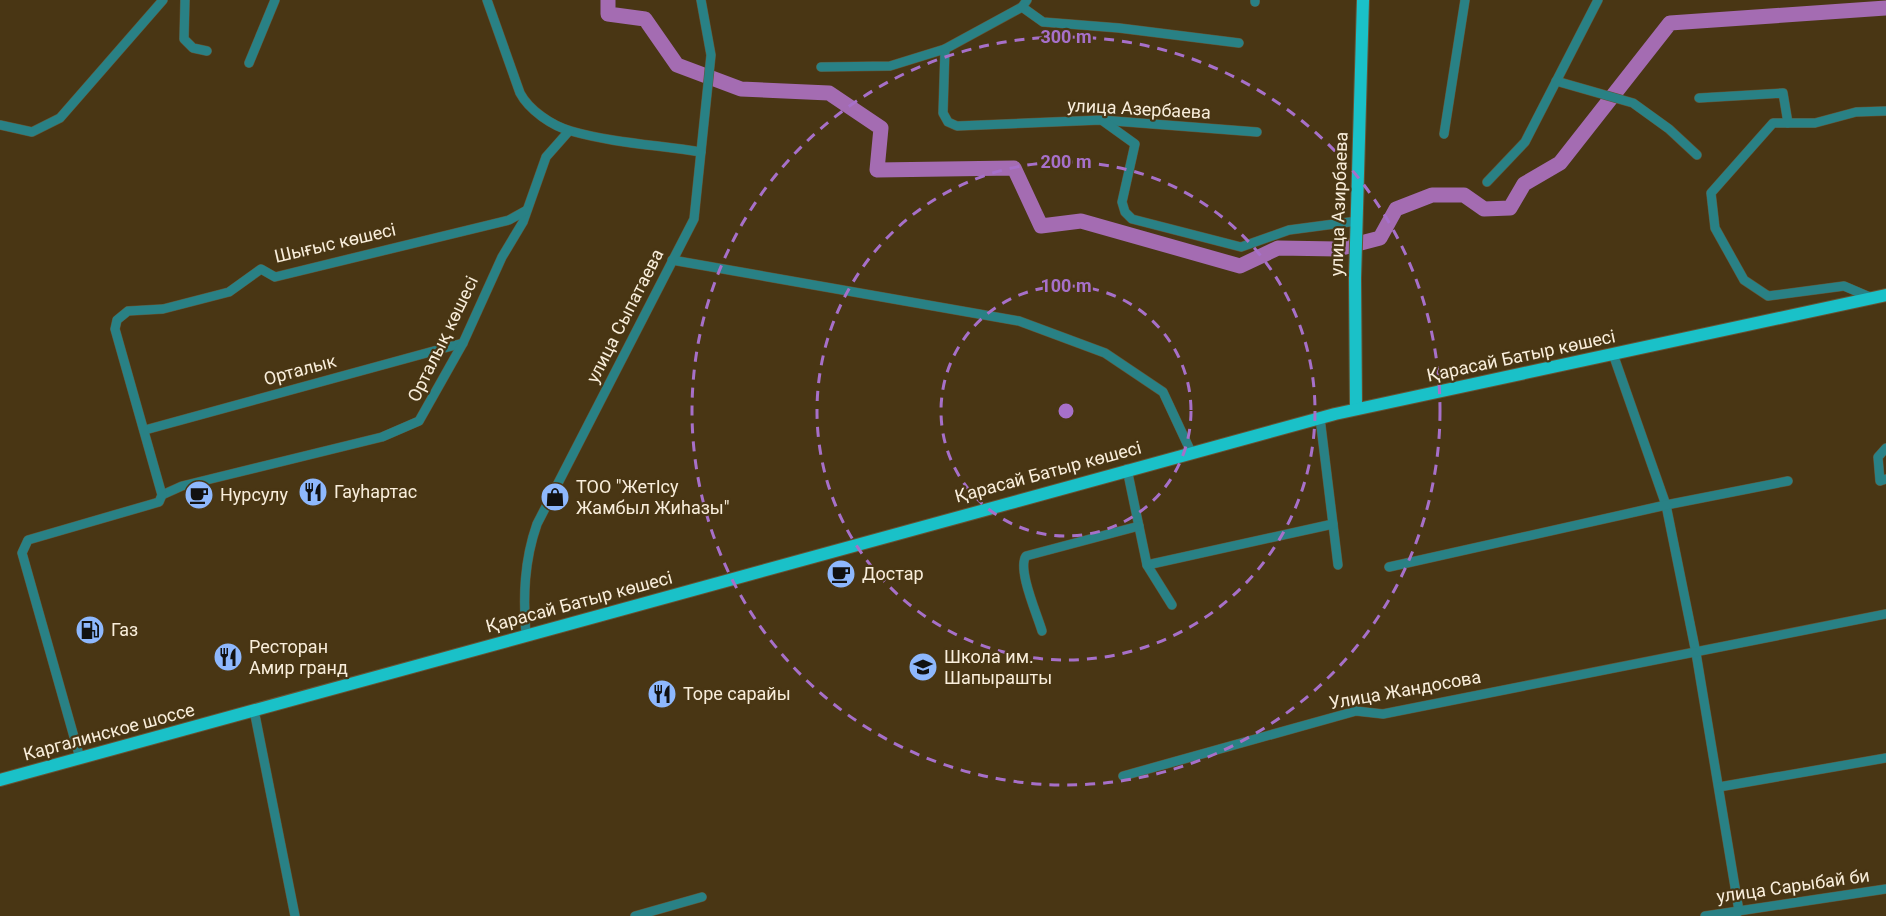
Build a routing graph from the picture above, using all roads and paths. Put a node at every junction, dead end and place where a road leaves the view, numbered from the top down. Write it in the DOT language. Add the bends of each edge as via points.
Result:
graph roads {
  1 [pos="163,0"];
  2 [pos="185,0"];
  3 [pos="275,0"];
  4 [pos="488,0"];
  5 [pos="701,0"];
  6 [pos="1363,0"];
  7 [pos="1465,0"];
  8 [pos="1598,0"];
  9 [pos="1025,4"];
  10 [pos="1239,43"];
  11 [pos="945,49"];
  12 [pos="207,51"];
  13 [pos="249,63"];
  14 [pos="821,67"];
  15 [pos="1556,81"];
  16 [pos="1699,98"];
  17 [pos="1886,111"];
  18 [pos="1101,120"];
  19 [pos="1788,123"];
  20 [pos="0,124"];
  21 [pos="569,131"];
  22 [pos="1257,132"];
  23 [pos="1444,134"];
  24 [pos="701,152"];
  25 [pos="1697,155"];
  26 [pos="1487,182"];
  27 [pos="527,210"];
  28 [pos="1357,225"];
  29 [pos="672,260"];
  30 [pos="1886,295"];
  31 [pos="1872,298"];
  32 [pos="463,343"];
  33 [pos="1613,354"];
  34 [pos="1356,409"];
  35 [pos="1320,418"];
  36 [pos="145,430"];
  37 [pos="1886,448"];
  38 [pos="1191,452"];
  39 [pos="1127,469"];
  40 [pos="1886,479"];
  41 [pos="1788,482"];
  42 [pos="162,495"];
  43 [pos="1666,505"];
  44 [pos="1333,524"];
  45 [pos="1139,526"];
  46 [pos="1147,565"];
  47 [pos="1338,566"];
  48 [pos="1389,567"];
  49 [pos="1172,605"];
  50 [pos="1886,614"];
  51 [pos="1042,631"];
  52 [pos="526,635"];
  53 [pos="1696,653"];
  54 [pos="254,710"];
  55 [pos="228,718"];
  56 [pos="1886,758"];
  57 [pos="80,759"];
  58 [pos="1123,776"];
  59 [pos="0,780"];
  60 [pos="1719,787"];
  61 [pos="1886,889"];
  62 [pos="702,897"];
  63 [pos="1736,914"];
  64 [pos="296,916"];
  65 [pos="635,916"];
  66 [pos="1705,916"];
  1 -- 20 [label="street" via="60,118 32,132"];
  2 -- 12 [label="street" via="184,39 193,48"];
  3 -- 13 [label="street"];
  4 -- 21 [label="street" via="526,104"];
  5 -- 24 [label="street, улица Сыпатаева" via="710,67"];
  6 -- 28 [label="main road, улица Азирбаева"];
  7 -- 23 [label="street"];
  8 -- 15 [label="street"];
  9 -- 10 [label="street" via="1043,22"];
  9 -- 11 [label="street"];
  11 -- 14 [label="street" via="890,66"];
  11 -- 18 [label="street, улица Азербаева" via="943,113 948,122 957,126"];
  15 -- 25 [label="street" via="1633,103 1670,129"];
  15 -- 26 [label="street" via="1525,142"];
  16 -- 19 [label="street" via="1784,93"];
  17 -- 19 [label="street" via="1856,112 1815,123"];
  18 -- 22 [label="street, улица Азербаева"];
  18 -- 28 [label="street" via="1135,144 1122,202 1132,219 1241,247 1289,230"];
  19 -- 31 [label="street" via="1773,123 1711,193 1715,228 1744,280 1768,296 1845,286"];
  21 -- 24 [label="street"];
  21 -- 27 [label="street, Орталық көшесі" via="546,158"];
  24 -- 29 [label="street, улица Сыпатаева" via="694,219"];
  27 -- 32 [label="street, Орталық көшесі"];
  27 -- 36 [label="street, Шығыс көшесі" via="509,220 275,277 261,269 229,292 172,307 122,314 116,329"];
  28 -- 34 [label="main road, улица Азирбаева"];
  29 -- 38 [label="street" via="1018,321 1105,352 1163,392"];
  29 -- 52 [label="street, улица Сыпатаева" via="537,524 529,548 523,598"];
  30 -- 31 [label="main road, Қарасай Батыр көшесі"];
  31 -- 33 [label="main road, Қарасай Батыр көшесі"];
  32 -- 36 [label="street, Орталык"];
  32 -- 42 [label="street, Орталық көшесі" via="423,416 404,430 182,486"];
  33 -- 34 [label="main road, Қарасай Батыр көшесі"];
  33 -- 43 [label="street"];
  34 -- 35 [label="main road, Қарасай Батыр көшесі"];
  35 -- 38 [label="main road, Қарасай Батыр көшесі"];
  35 -- 44 [label="street"];
  36 -- 42 [label="street"];
  37 -- 40 [label="street" via="1878,457 1880,481"];
  38 -- 39 [label="main road, Қарасай Батыр көшесі"];
  39 -- 45 [label="street"];
  39 -- 52 [label="main road, Қарасай Батыр көшесі"];
  41 -- 43 [label="street"];
  42 -- 57 [label="street, Орталық көшесі" via="154,505 28,540 23,545 22,553"];
  43 -- 48 [label="street"];
  43 -- 53 [label="street"];
  44 -- 46 [label="street"];
  44 -- 47 [label="street"];
  45 -- 46 [label="street"];
  45 -- 51 [label="street" via="1026,556 1022,561 1023,572"];
  46 -- 49 [label="street"];
  50 -- 53 [label="street, Улица Жандосова"];
  52 -- 54 [label="main road, Қарасай Батыр көшесі"];
  53 -- 58 [label="street, Улица Жандосова" via="1383,714 1356,711"];
  53 -- 60 [label="street"];
  54 -- 55 [label="main road, Қарасай Батыр көшесі"];
  54 -- 64 [label="street"];
  55 -- 57 [label="main road, Каргалинское шоссе"];
  56 -- 60 [label="street"];
  57 -- 59 [label="main road, Каргалинское шоссе"];
  60 -- 63 [label="street"];
  61 -- 63 [label="street, улица Сарыбай би"];
  62 -- 65 [label="street"];
  63 -- 66 [label="street, улица Сарыбай би"];
}
